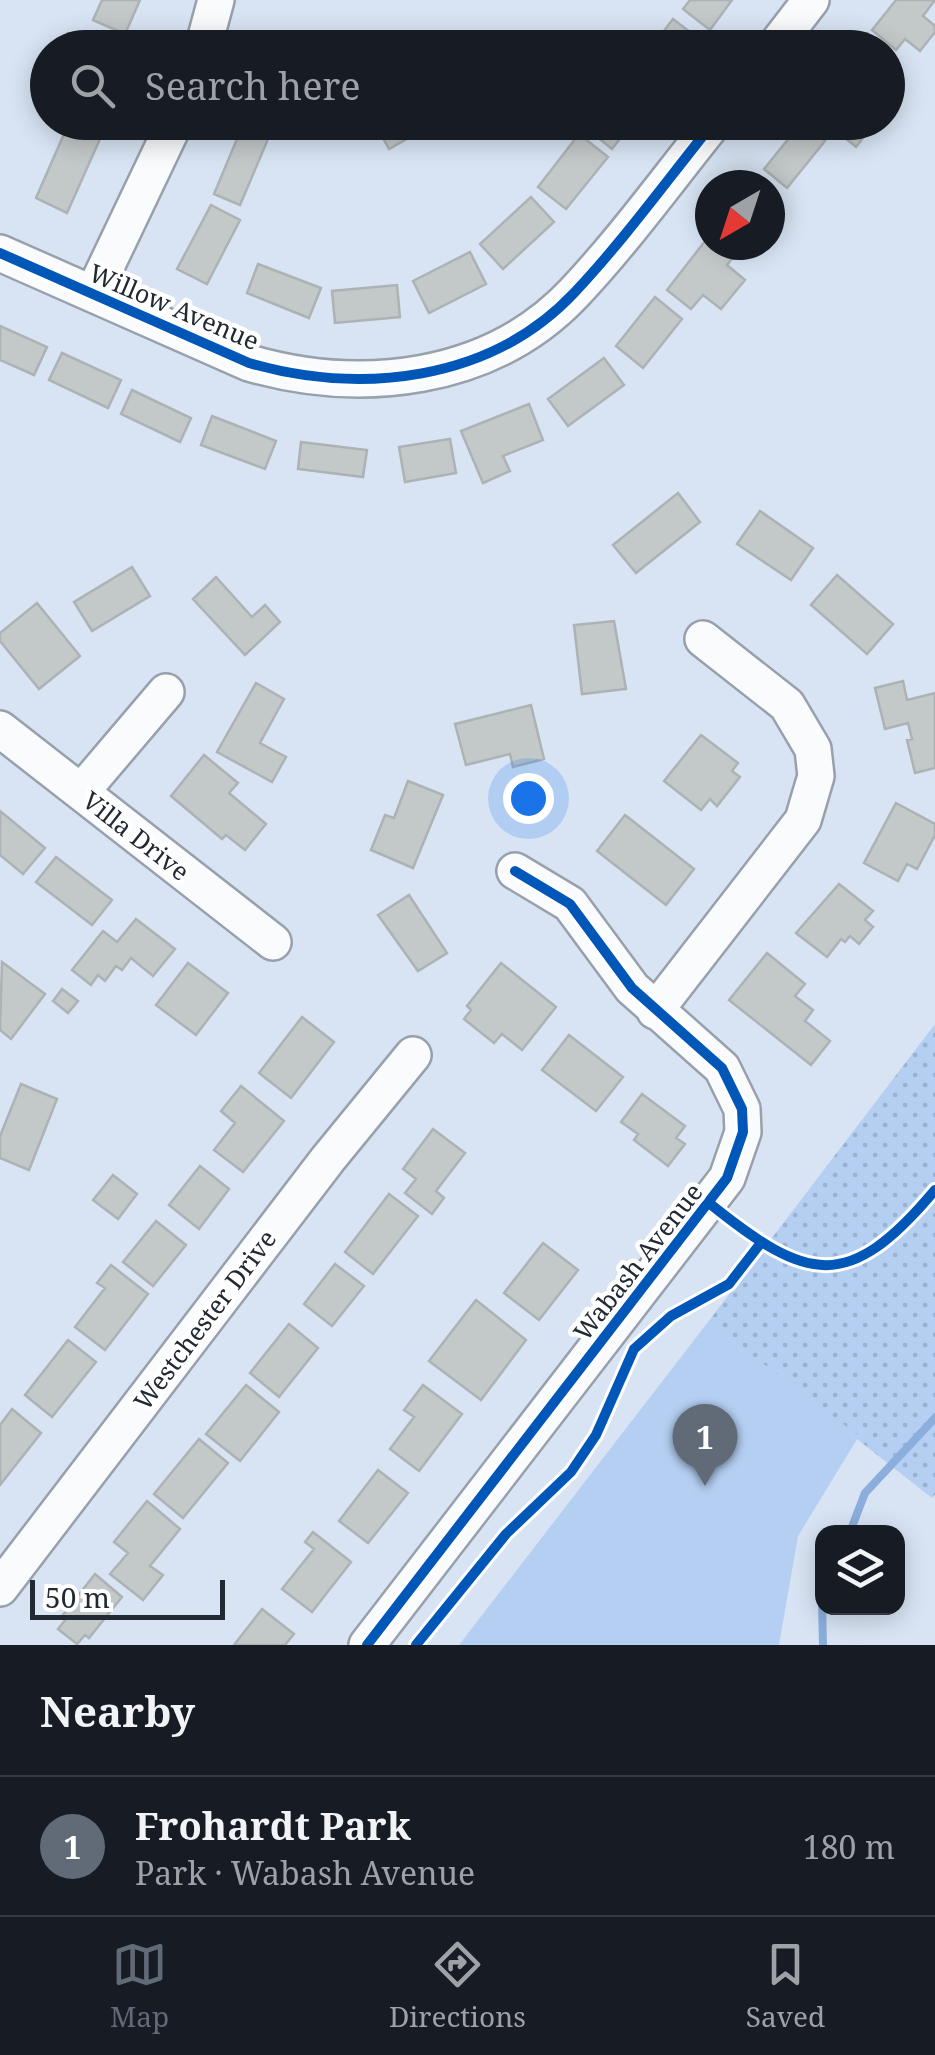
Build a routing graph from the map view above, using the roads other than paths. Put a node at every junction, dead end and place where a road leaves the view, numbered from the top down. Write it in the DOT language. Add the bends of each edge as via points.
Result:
graph roads {
  1 [pos="216,0"];
  2 [pos="811,0"];
  3 [pos="208,30"];
  4 [pos="788,30"];
  5 [pos="166,140"];
  6 [pos="699,140"];
  7 [pos="0,252"];
  8 [pos="93,294"];
  9 [pos="702,638"];
  10 [pos="166,692"];
  11 [pos="0,729"];
  12 [pos="80,792"];
  13 [pos="515,871"];
  14 [pos="273,942"];
  15 [pos="655,1011"];
  16 [pos="413,1055"];
  17 [pos="0,1588"];
  18 [pos="367,1645"];
  1 -- 3 [label="street"];
  2 -- 4 [label="street"];
  5 -- 8 [label="street"];
  6 -- 8 [label="street, Willow Avenue" via="572,295 502,346 428,373 336,381 289,374 248,363"];
  7 -- 8 [label="street, Willow Avenue"];
  9 -- 15 [label="street" via="788,706 813,749 816,776 802,820"];
  10 -- 12 [label="street"];
  11 -- 12 [label="street, Villa Drive"];
  12 -- 14 [label="street, Villa Drive"];
  13 -- 15 [label="street, Wabash Avenue" via="570,904"];
  15 -- 18 [label="street, Wabash Avenue" via="710,1054 734,1087 742,1120 739,1154 709,1202"];
  16 -- 17 [label="street, Westchester Drive"];
}
